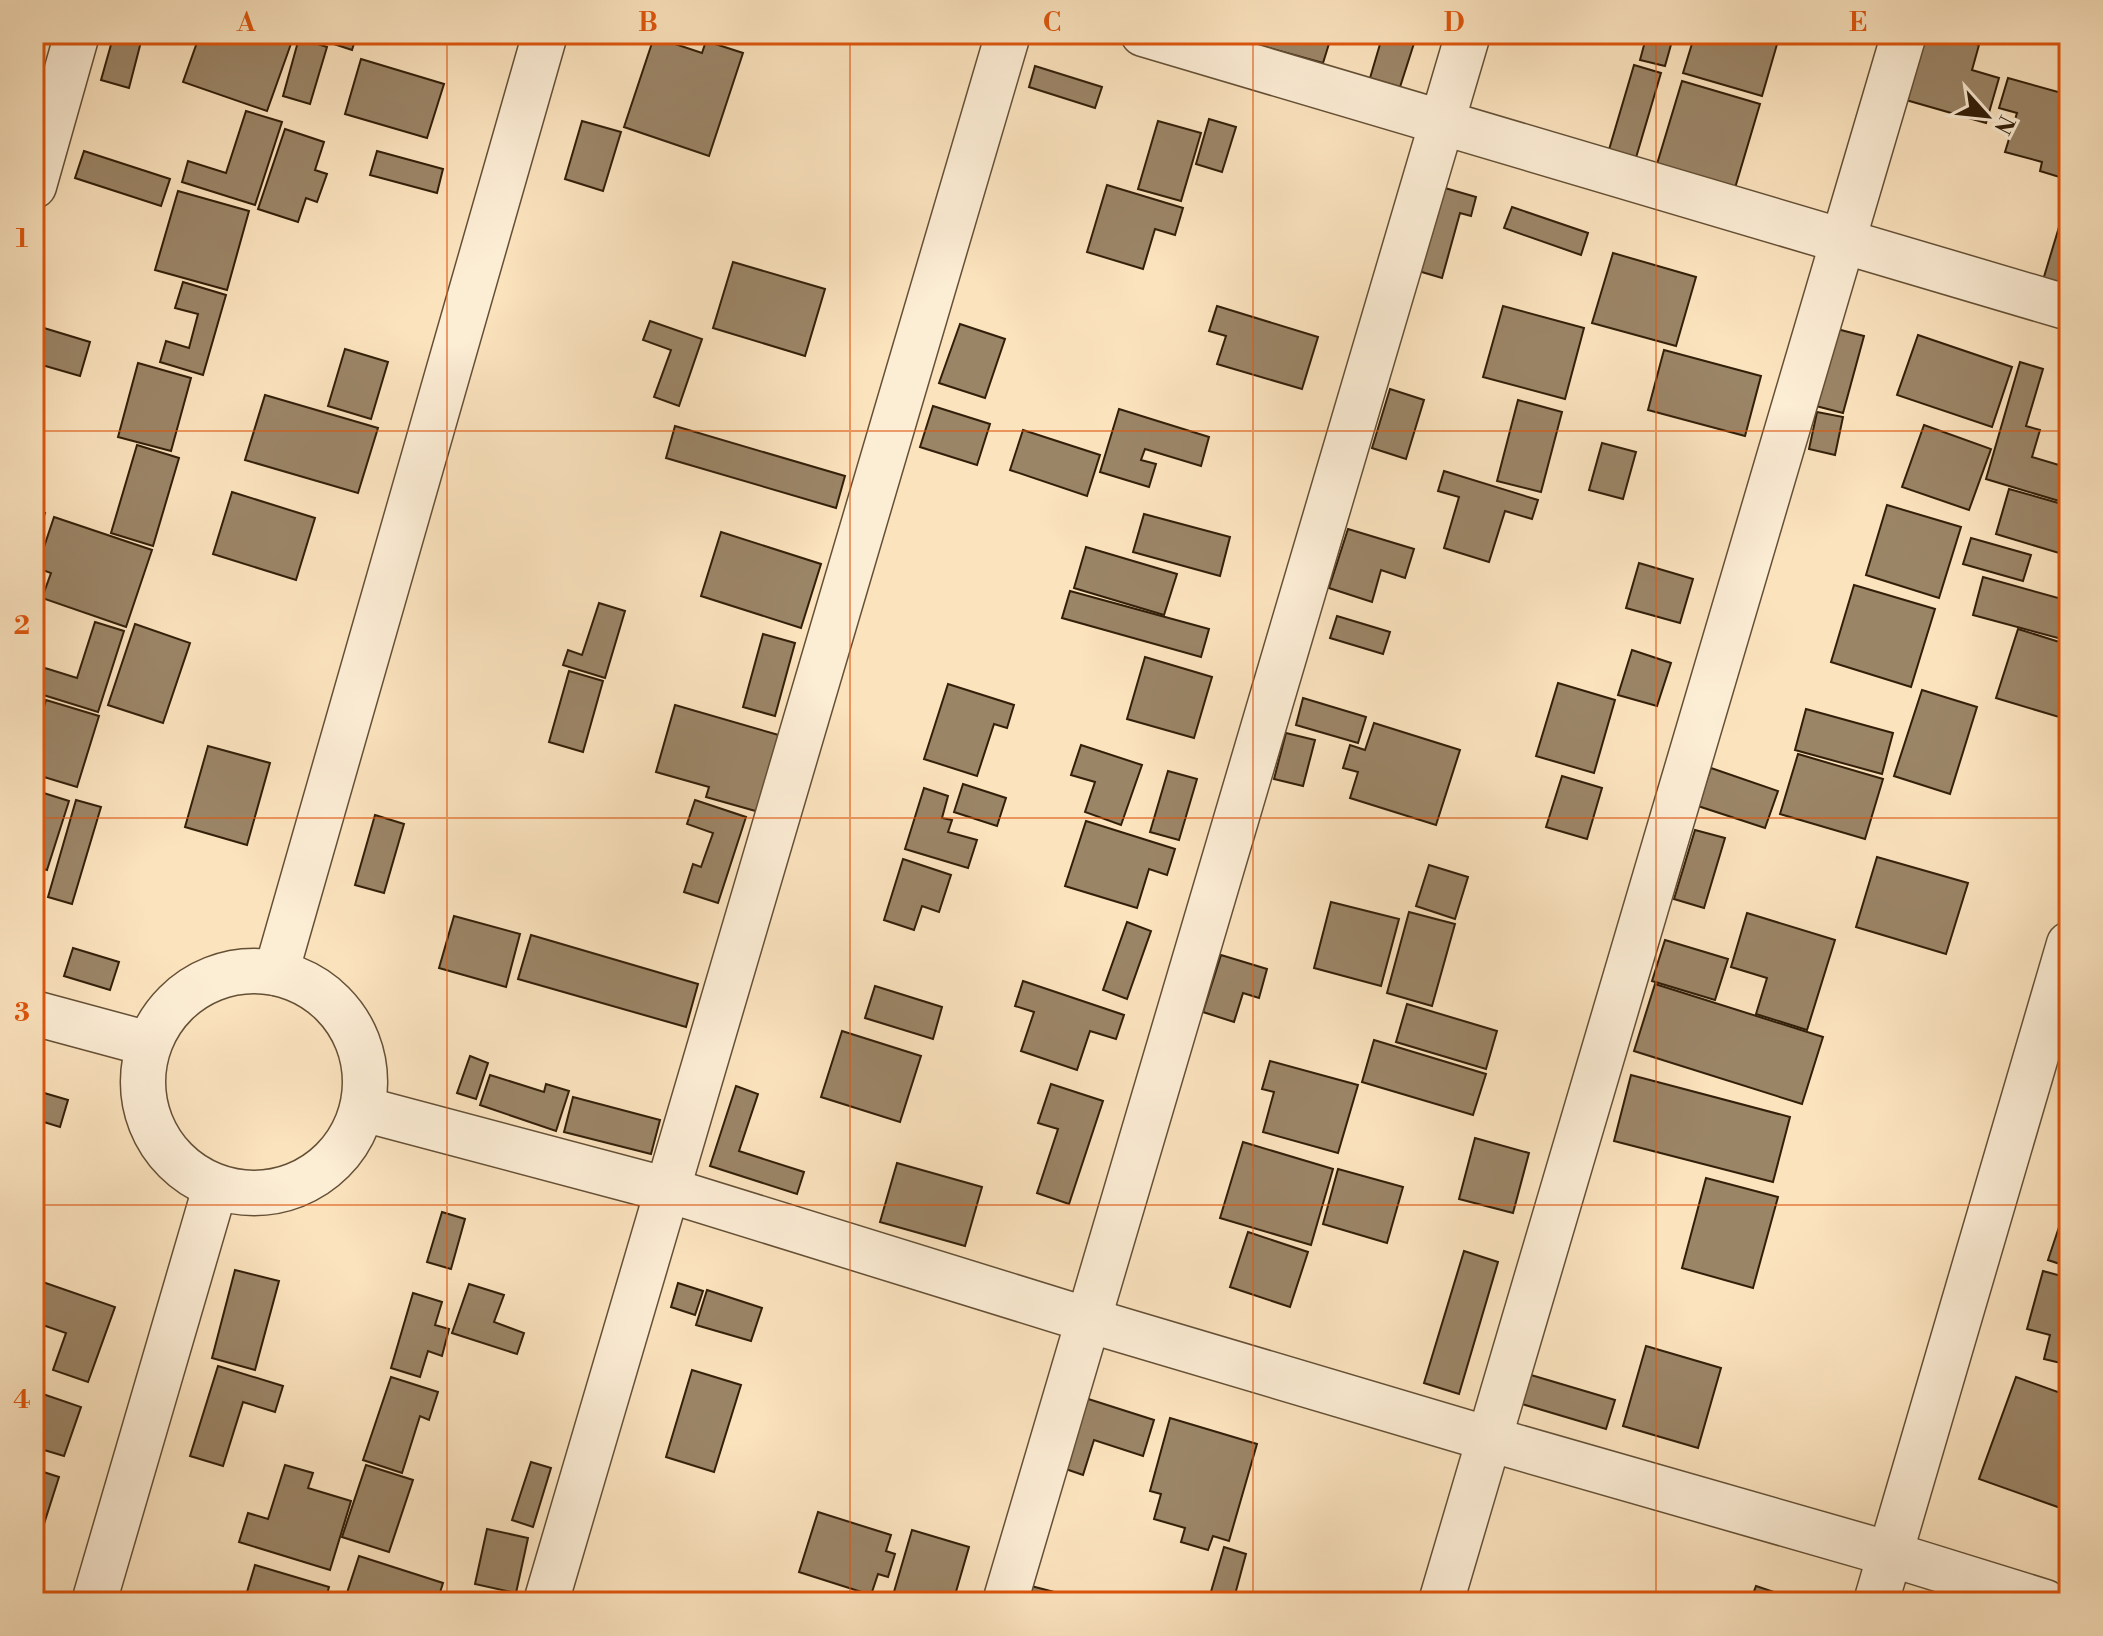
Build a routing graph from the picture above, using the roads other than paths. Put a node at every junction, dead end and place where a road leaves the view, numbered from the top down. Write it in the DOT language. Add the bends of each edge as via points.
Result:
graph roads {
  1 [pos="77,34"];
  2 [pos="545,34"];
  3 [pos="1008,34"];
  4 [pos="1143,34"];
  5 [pos="1468,34"];
  6 [pos="1904,34"];
  7 [pos="1442,122"];
  8 [pos="34,186"];
  9 [pos="1843,241"];
  10 [pos="2069,308"];
  11 [pos="2069,944"];
  12 [pos="276,973"];
  13 [pos="34,1013"];
  14 [pos="149,1044"];
  15 [pos="363,1109"];
  16 [pos="215,1188"];
  17 [pos="668,1190"];
  18 [pos="1088,1320"];
  19 [pos="1489,1439"];
  20 [pos="1890,1554"];
  21 [pos="94,1602"];
  22 [pos="546,1602"];
  23 [pos="1005,1602"];
  24 [pos="1441,1602"];
  25 [pos="1876,1602"];
  26 [pos="2045,1602"];
  1 -- 8 [label="street"];
  2 -- 12 [label="street"];
  3 -- 17 [label="street"];
  4 -- 7 [label="street"];
  5 -- 7 [label="street"];
  6 -- 9 [label="street"];
  7 -- 9 [label="street"];
  7 -- 18 [label="street"];
  9 -- 10 [label="street"];
  9 -- 19 [label="street"];
  11 -- 20 [label="street"];
  12 -- 14 [label="street" via="224,975 200,985 161,1020"];
  12 -- 15 [label="street" via="300,980 341,1011 363,1057"];
  13 -- 14 [label="street"];
  14 -- 16 [label="street" via="143,1073 154,1132 171,1157"];
  15 -- 16 [label="street" via="354,1133 320,1173 272,1193"];
  15 -- 17 [label="street"];
  16 -- 21 [label="street"];
  17 -- 18 [label="street"];
  17 -- 22 [label="street"];
  18 -- 19 [label="street"];
  18 -- 23 [label="street"];
  19 -- 20 [label="street"];
  19 -- 24 [label="street"];
  20 -- 25 [label="street"];
  20 -- 26 [label="street"];
}
